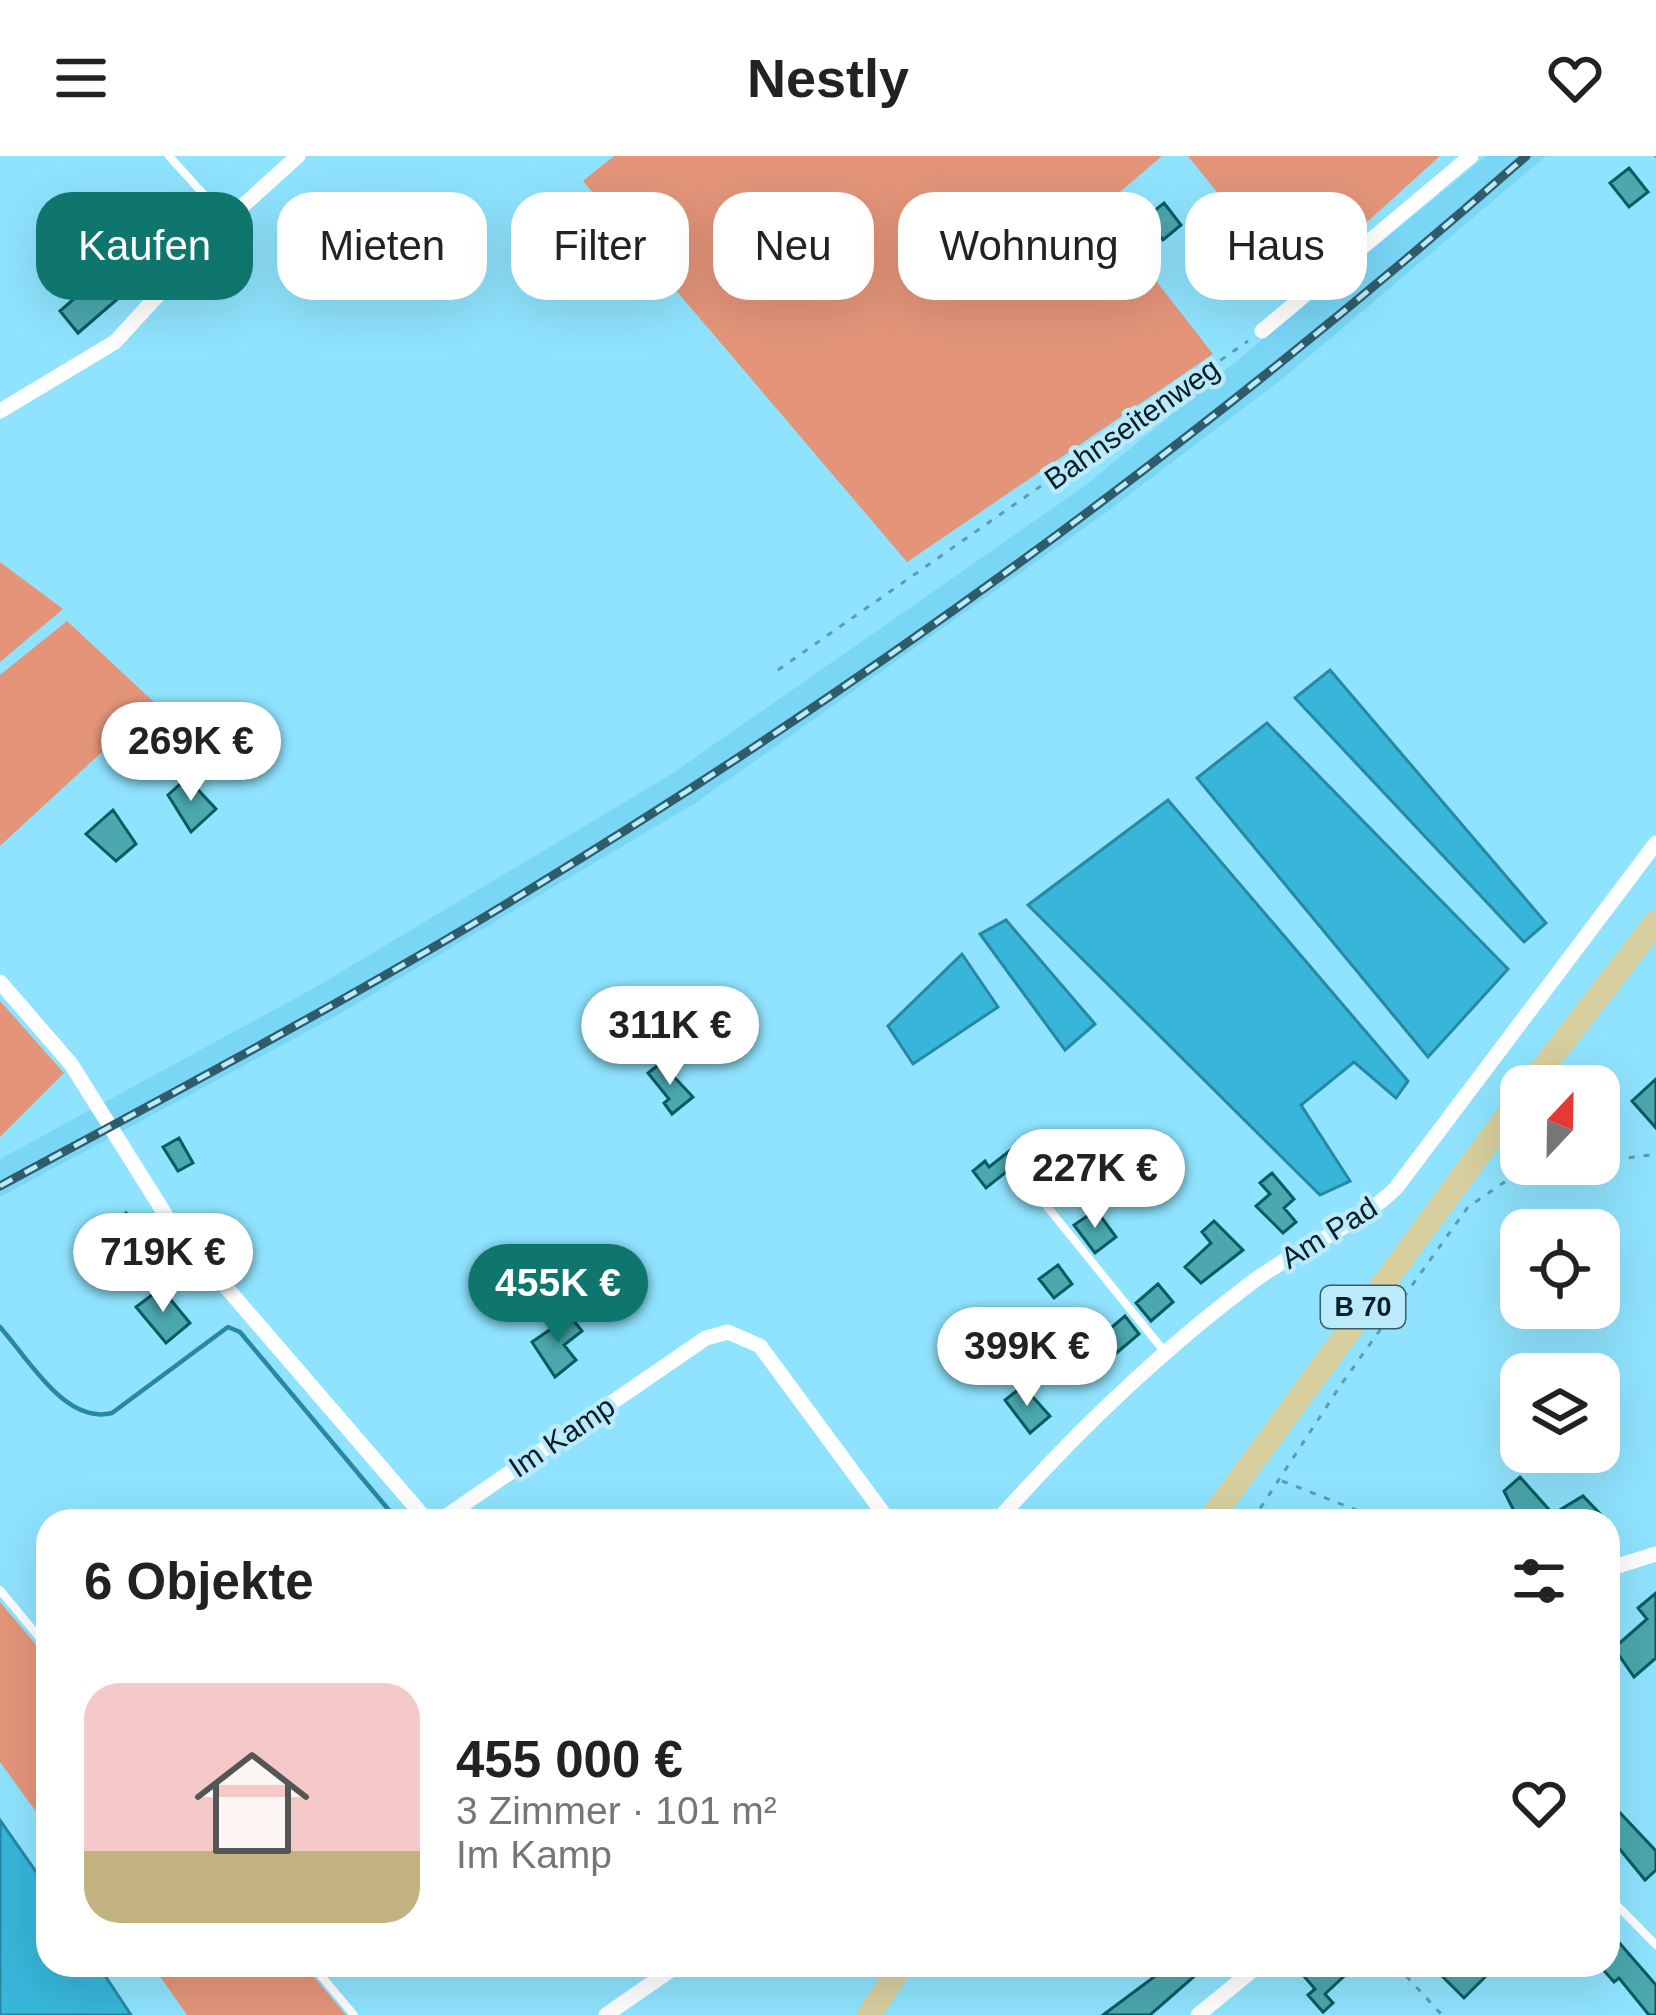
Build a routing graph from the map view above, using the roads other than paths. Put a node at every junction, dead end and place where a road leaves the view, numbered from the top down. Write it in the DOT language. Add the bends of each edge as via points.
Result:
graph roads {
  1 [pos="169,156"];
  2 [pos="298,156"];
  3 [pos="1471,156"];
  4 [pos="202,192"];
  5 [pos="253,197"];
  6 [pos="154,300"];
  7 [pos="1262,331"];
  8 [pos="0,411"];
  9 [pos="1656,843"];
  10 [pos="1656,922"];
  11 [pos="0,982"];
  12 [pos="1545,1065"];
  13 [pos="1500,1125"];
  14 [pos="1045,1204"];
  15 [pos="1165,1352"];
  16 [pos="417,1509"];
  17 [pos="457,1509"];
  18 [pos="880,1509"];
  19 [pos="1008,1509"];
  20 [pos="1218,1509"];
  21 [pos="1656,1553"];
  22 [pos="1620,1565"];
  23 [pos="0,1590"];
  24 [pos="36,1634"];
  25 [pos="1620,1908"];
  26 [pos="1656,1945"];
  27 [pos="322,1977"];
  28 [pos="661,1977"];
  29 [pos="894,1977"];
  30 [pos="1244,1977"];
  31 [pos="354,2015"];
  32 [pos="606,2015"];
  33 [pos="868,2015"];
  34 [pos="1198,2015"];
  1 -- 4 [label="lane"];
  2 -- 5 [label="street"];
  3 -- 7 [label="street"];
  6 -- 8 [label="street" via="116,342"];
  9 -- 15 [label="street, Am Pad" via="1396,1188 1371,1211 1279,1262"];
  10 -- 12 [label="main road"];
  11 -- 16 [label="street, Im Kamp" via="71,1064 170,1222"];
  13 -- 20 [label="main road, B 70"];
  14 -- 15 [label="lane"];
  15 -- 19 [label="street, Am Pad"];
  17 -- 18 [label="street, Im Kamp" via="706,1338 728,1332 760,1346"];
  21 -- 22 [label="street"];
  23 -- 24 [label="lane"];
  25 -- 26 [label="lane"];
  27 -- 31 [label="lane"];
  28 -- 32 [label="street"];
  29 -- 33 [label="main road"];
  30 -- 34 [label="street"];
}
